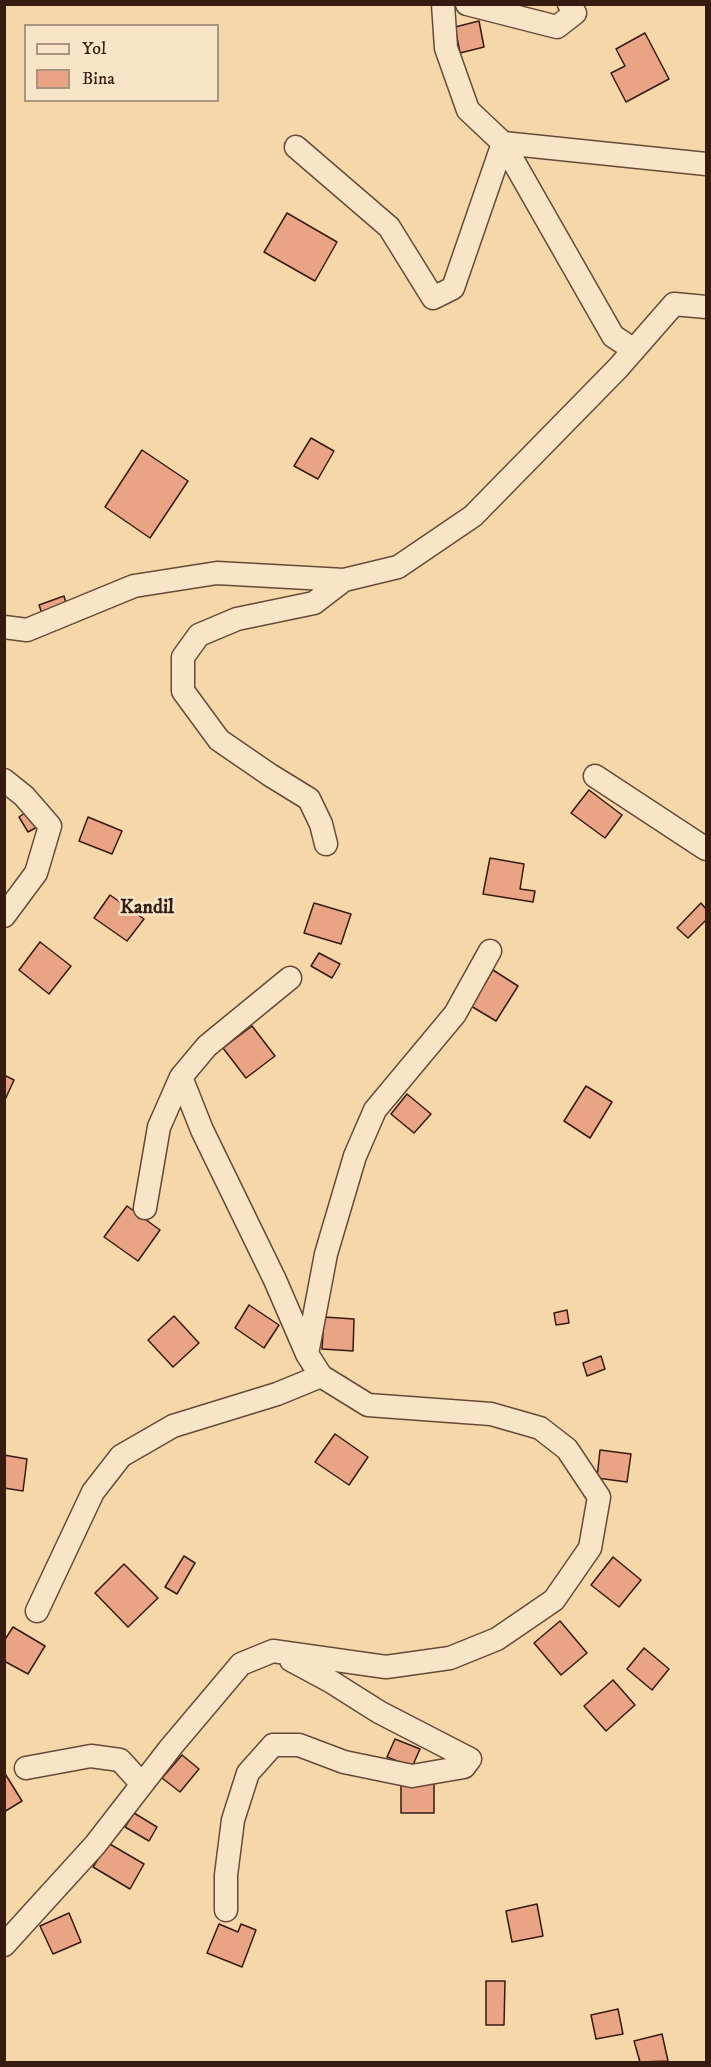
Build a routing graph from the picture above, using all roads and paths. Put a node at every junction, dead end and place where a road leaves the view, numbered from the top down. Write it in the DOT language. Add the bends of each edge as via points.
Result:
graph roads {
  1 [pos="443,4"];
  2 [pos="467,4"];
  3 [pos="569,4"];
  4 [pos="503,143"];
  5 [pos="296,147"];
  6 [pos="706,164"];
  7 [pos="706,307"];
  8 [pos="634,350"];
  9 [pos="344,580"];
  10 [pos="4,627"];
  11 [pos="595,776"];
  12 [pos="4,780"];
  13 [pos="326,844"];
  14 [pos="706,849"];
  15 [pos="4,916"];
  16 [pos="490,951"];
  17 [pos="290,978"];
  18 [pos="181,1077"];
  19 [pos="145,1208"];
  20 [pos="307,1354"];
  21 [pos="321,1376"];
  22 [pos="37,1611"];
  23 [pos="273,1651"];
  24 [pos="26,1768"];
  25 [pos="142,1784"];
  26 [pos="226,1910"];
  27 [pos="4,1945"];
  1 -- 4 [label="street" via="446,48 468,110"];
  2 -- 3 [label="street" via="557,27 575,13"];
  4 -- 5 [label="street" via="453,288 433,298 389,227"];
  4 -- 6 [label="street"];
  4 -- 8 [label="street" via="613,336"];
  7 -- 8 [label="street" via="674,304"];
  8 -- 9 [label="street" via="473,516 398,567"];
  9 -- 10 [label="street" via="217,573 134,586 27,630"];
  9 -- 13 [label="street" via="314,603 237,619 199,635 183,657 183,691 219,740 309,799"];
  11 -- 14 [label="street"];
  12 -- 15 [label="street" via="50,826 36,873"];
  16 -- 20 [label="street" via="454,1014 375,1110 355,1156 326,1254"];
  17 -- 18 [label="street" via="207,1046"];
  18 -- 19 [label="street" via="159,1127"];
  18 -- 20 [label="street"];
  20 -- 21 [label="street"];
  21 -- 22 [label="street" via="173,1426 121,1456 93,1492"];
  21 -- 23 [label="street" via="368,1405 491,1414 540,1428 567,1449 599,1497 590,1548 554,1600 497,1639 450,1658 386,1667"];
  23 -- 25 [label="street" via="241,1664"];
  23 -- 26 [label="street" via="470,1759 464,1767 412,1776 344,1762 299,1745 273,1746 248,1773 233,1820"];
  24 -- 25 [label="street" via="91,1756 110,1758 120,1760"];
  25 -- 27 [label="street" via="95,1845"];
}
